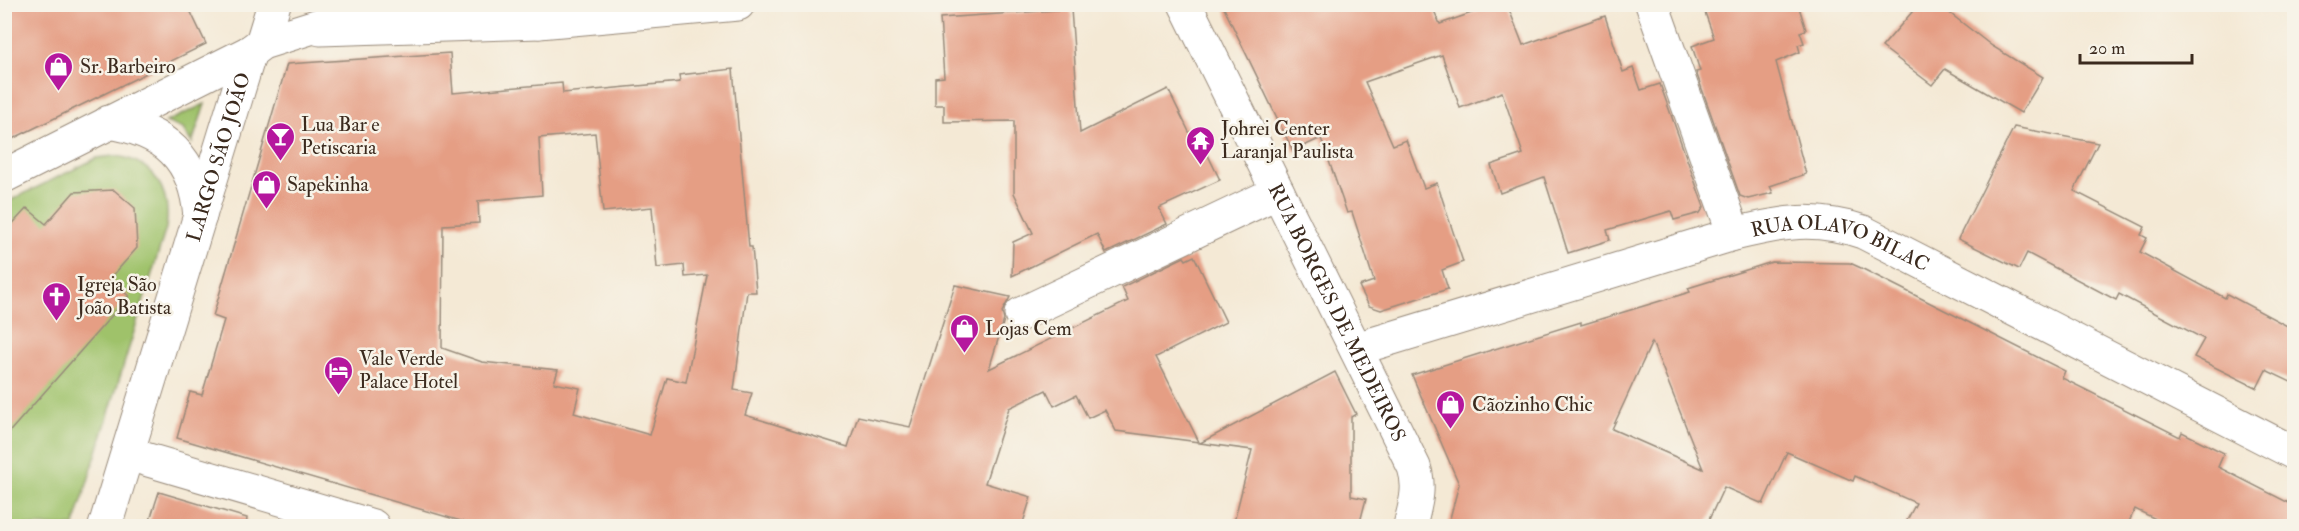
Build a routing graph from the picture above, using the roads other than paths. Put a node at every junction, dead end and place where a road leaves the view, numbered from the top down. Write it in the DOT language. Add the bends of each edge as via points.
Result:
graph roads {
  1 [pos="274,4"];
  2 [pos="386,4"];
  3 [pos="738,4"];
  4 [pos="1185,4"];
  5 [pos="1652,4"];
  6 [pos="531,13"];
  7 [pos="309,29"];
  8 [pos="256,48"];
  9 [pos="110,122"];
  10 [pos="4,176"];
  11 [pos="1278,192"];
  12 [pos="200,217"];
  13 [pos="1734,234"];
  14 [pos="1021,314"];
  15 [pos="1356,349"];
  16 [pos="2295,453"];
  17 [pos="128,454"];
  18 [pos="105,526"];
  19 [pos="373,526"];
  20 [pos="1410,526"];
  1 -- 8 [label="street"];
  2 -- 7 [label="street"];
  3 -- 6 [label="street"];
  4 -- 11 [label="street, RUA BORGES DE MEDEIROS"];
  5 -- 13 [label="street"];
  6 -- 7 [label="street"];
  7 -- 8 [label="street"];
  8 -- 9 [label="street, LARGO SÃO JOÃO"];
  8 -- 12 [label="street, LARGO SÃO JOÃO"];
  9 -- 10 [label="street, LARGO SÃO JOÃO"];
  9 -- 12 [label="street" via="156,135 175,150 198,193"];
  11 -- 14 [label="street"];
  11 -- 15 [label="street, RUA BORGES DE MEDEIROS"];
  12 -- 17 [label="street, LARGO SÃO JOÃO"];
  13 -- 15 [label="street, RUA OLAVO BILAC"];
  13 -- 16 [label="street, RUA OLAVO BILAC" via="1800,220 1863,232"];
  15 -- 20 [label="street, RUA BORGES DE MEDEIROS" via="1418,480"];
  17 -- 18 [label="street, LARGO SÃO JOÃO"];
  17 -- 19 [label="street"];
}
